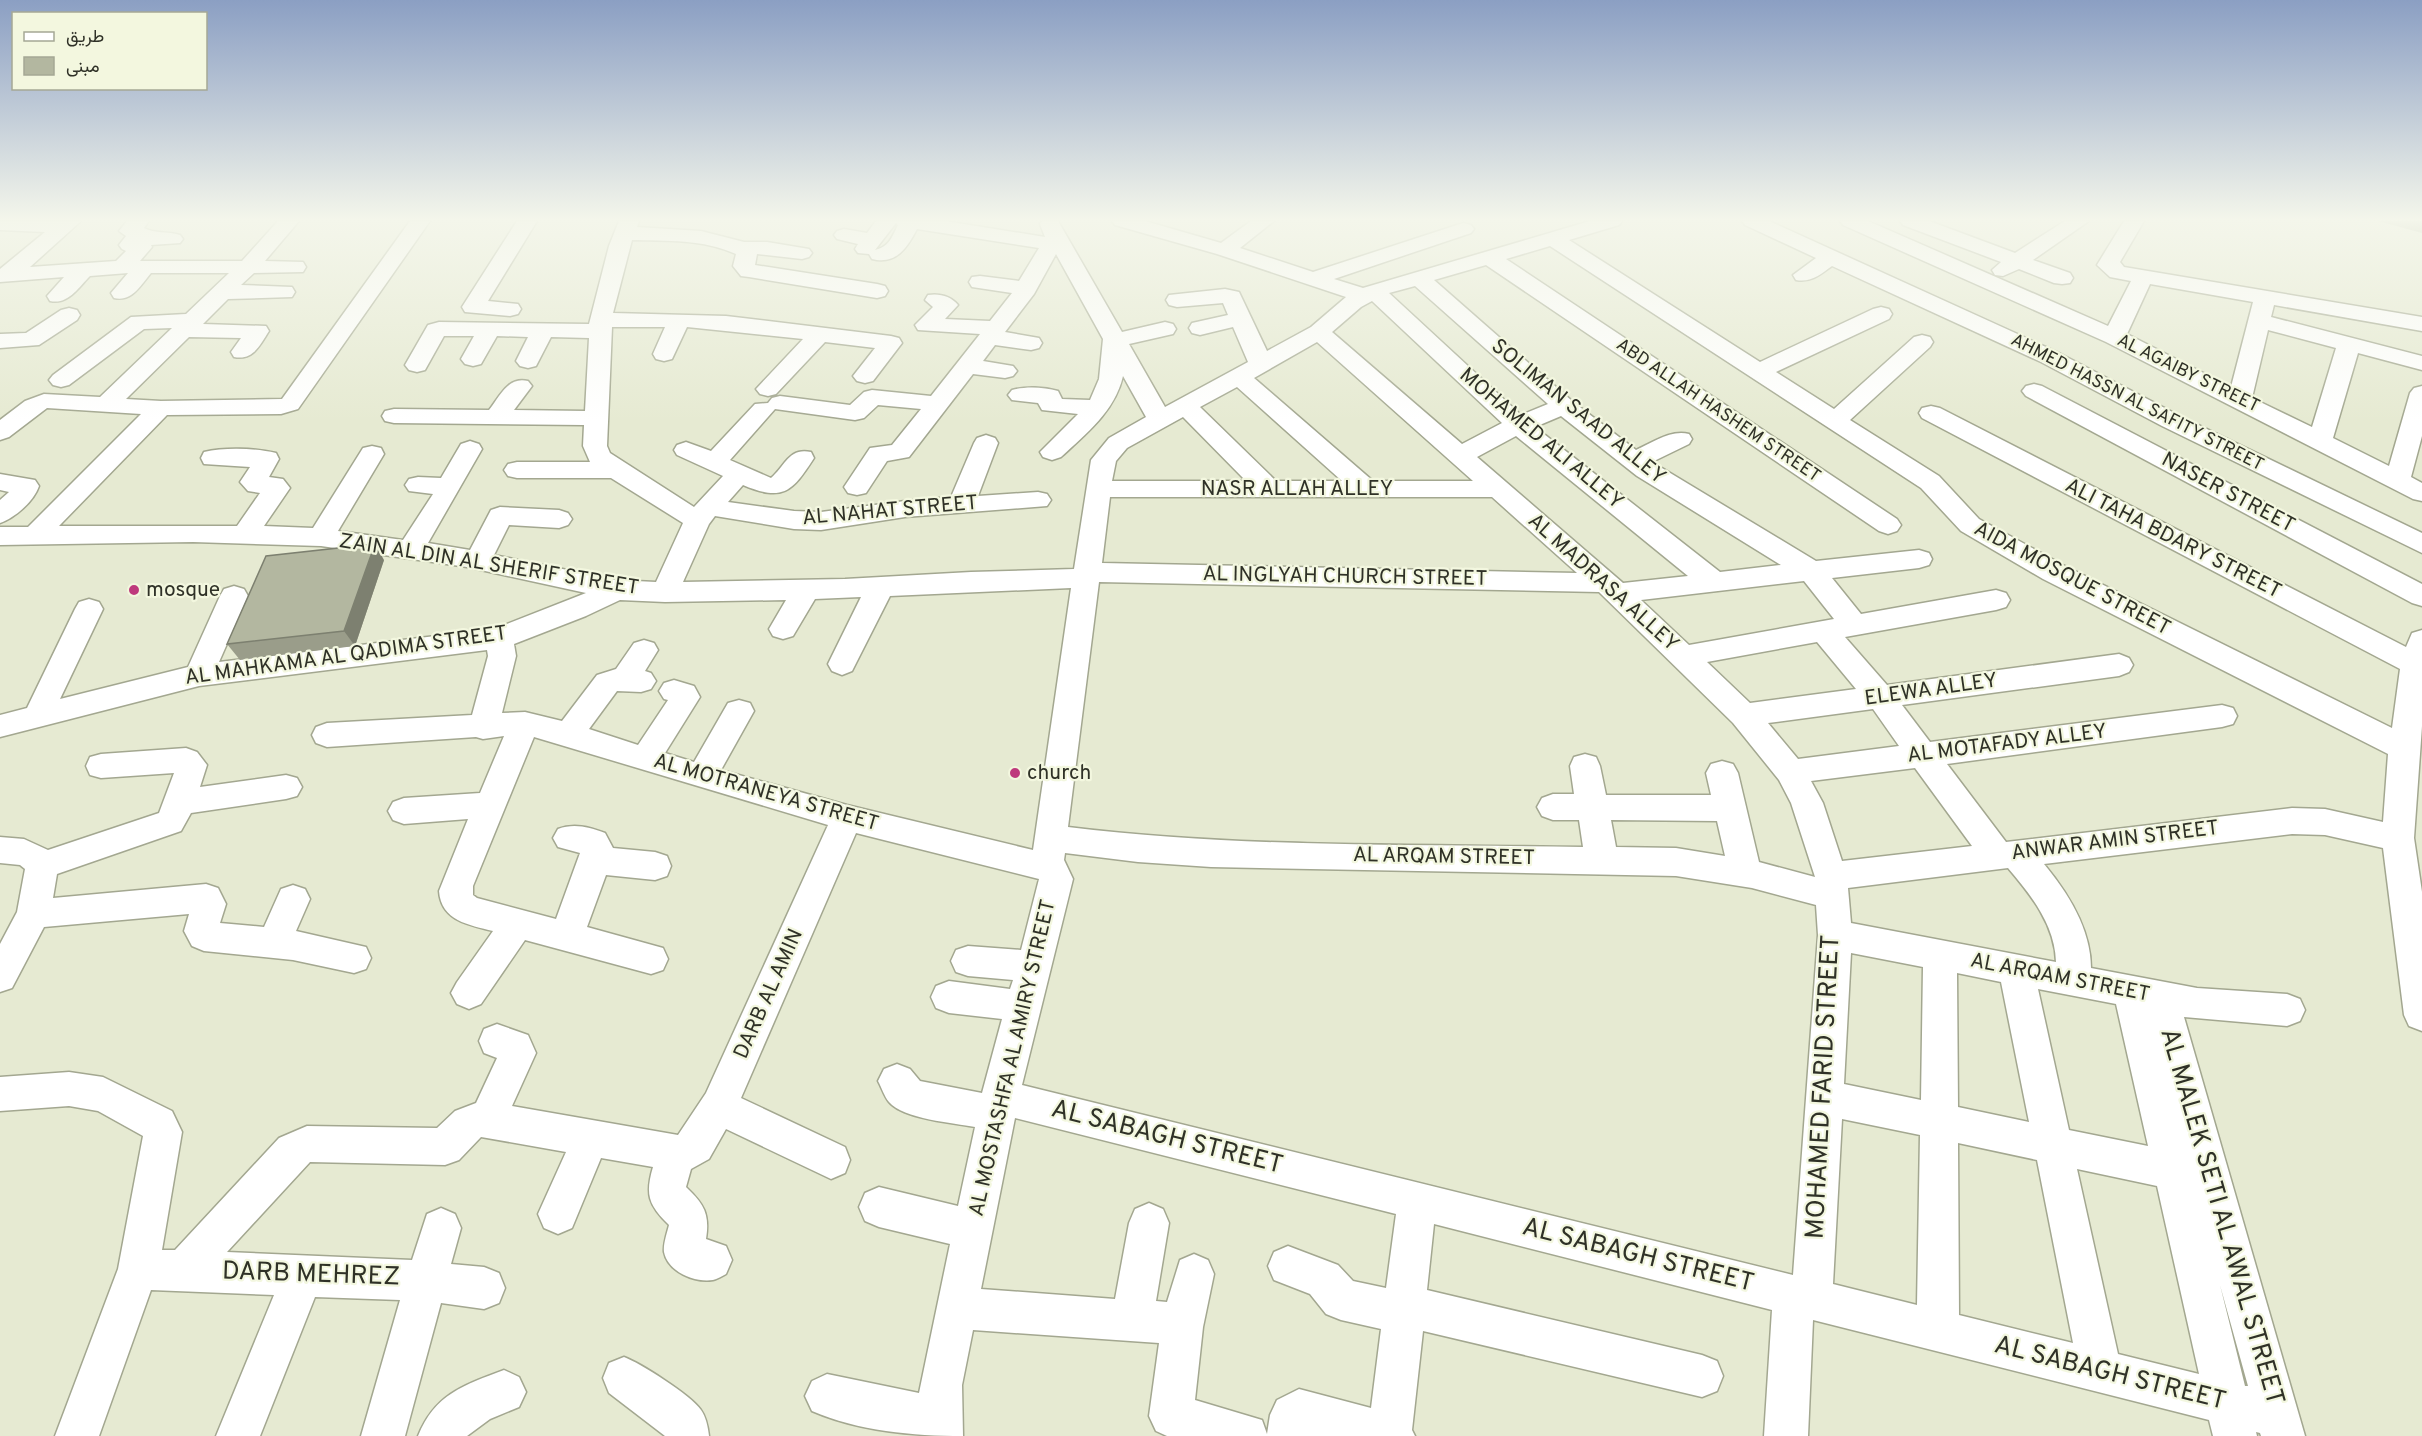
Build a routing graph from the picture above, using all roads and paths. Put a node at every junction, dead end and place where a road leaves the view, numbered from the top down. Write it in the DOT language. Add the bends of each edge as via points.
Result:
graph roads {
  1 [pos="73,288"];
  2 [pos="126,288"];
  3 [pos="227,288"];
  4 [pos="363,288"];
  5 [pos="485,288"];
  6 [pos="610,288"];
  7 [pos="858,288"];
  8 [pos="1020,288"];
  9 [pos="1084,288"];
  10 [pos="1300,288"];
  11 [pos="1349,288"];
  12 [pos="1386,288"];
  13 [pos="1430,288"];
  14 [pos="1535,288"];
  15 [pos="1630,288"];
  16 [pos="1896,288"];
  17 [pos="2005,288"];
  18 [pos="2137,288"];
  19 [pos="2213,288"];
  20 [pos="1026,289"];
  21 [pos="877,291"];
  22 [pos="223,292"];
  23 [pos="284,292"];
  24 [pos="122,293"];
  25 [pos="1285,293"];
  26 [pos="1369,293"];
  27 [pos="2265,297"];
  28 [pos="936,300"];
  29 [pos="1178,300"];
  30 [pos="260,308"];
  31 [pos="510,309"];
  32 [pos="1881,314"];
  33 [pos="1241,319"];
  34 [pos="194,320"];
  35 [pos="679,320"];
  36 [pos="2259,321"];
  37 [pos="107,322"];
  38 [pos="139,322"];
  39 [pos="726,323"];
  40 [pos="2422,324"];
  41 [pos="600,326"];
  42 [pos="1200,328"];
  43 [pos="1165,329"];
  44 [pos="489,330"];
  45 [pos="543,330"];
  46 [pos="1318,332"];
  47 [pos="993,333"];
  48 [pos="820,334"];
  49 [pos="2114,338"];
  50 [pos="1114,340"];
  51 [pos="24,341"];
  52 [pos="0,342"];
  53 [pos="47,342"];
  54 [pos="1922,342"];
  55 [pos="1031,343"];
  56 [pos="2349,344"];
  57 [pos="715,347"];
  58 [pos="242,352"];
  59 [pos="664,354"];
  60 [pos="473,359"];
  61 [pos="528,361"];
  62 [pos="2422,363"];
  63 [pos="1261,364"];
  64 [pos="417,365"];
  65 [pos="968,366"];
  66 [pos="1005,371"];
  67 [pos="1759,371"];
  68 [pos="865,376"];
  69 [pos="1239,377"];
  70 [pos="61,380"];
  71 [pos="825,384"];
  72 [pos="520,386"];
  73 [pos="2034,391"];
  74 [pos="2422,393"];
  75 [pos="1020,395"];
  76 [pos="2240,400"];
  77 [pos="0,401"];
  78 [pos="44,402"];
  79 [pos="938,404"];
  80 [pos="106,405"];
  81 [pos="1564,406"];
  82 [pos="1186,407"];
  83 [pos="161,408"];
  84 [pos="1097,408"];
  85 [pos="779,412"];
  86 [pos="1930,413"];
  87 [pos="394,416"];
  88 [pos="496,417"];
  89 [pos="597,418"];
  90 [pos="1160,420"];
  91 [pos="1836,420"];
  92 [pos="1518,425"];
  93 [pos="0,432"];
  94 [pos="1680,440"];
  95 [pos="2320,440"];
  96 [pos="986,443"];
  97 [pos="470,449"];
  98 [pos="686,450"];
  99 [pos="1052,452"];
  100 [pos="372,454"];
  101 [pos="1459,456"];
  102 [pos="213,458"];
  103 [pos="802,458"];
  104 [pos="1634,461"];
  105 [pos="714,463"];
  106 [pos="517,470"];
  107 [pos="616,470"];
  108 [pos="740,474"];
  109 [pos="2397,480"];
  110 [pos="0,482"];
  111 [pos="418,485"];
  112 [pos="448,487"];
  113 [pos="857,487"];
  114 [pos="1098,489"];
  115 [pos="1269,489"];
  116 [pos="1366,489"];
  117 [pos="1497,489"];
  118 [pos="2422,493"];
  119 [pos="1038,500"];
  120 [pos="961,505"];
  121 [pos="702,513"];
  122 [pos="0,514"];
  123 [pos="559,519"];
  124 [pos="1888,525"];
  125 [pos="244,535"];
  126 [pos="0,536"];
  127 [pos="34,536"];
  128 [pos="321,537"];
  129 [pos="2422,544"];
  130 [pos="411,549"];
  131 [pos="1919,559"];
  132 [pos="478,560"];
  133 [pos="1811,571"];
  134 [pos="1085,575"];
  135 [pos="1714,582"];
  136 [pos="880,587"];
  137 [pos="1611,588"];
  138 [pos="616,590"];
  139 [pos="806,590"];
  140 [pos="665,592"];
  141 [pos="234,596"];
  142 [pos="2422,596"];
  143 [pos="1996,600"];
  144 [pos="89,609"];
  145 [pos="1854,625"];
  146 [pos="783,629"];
  147 [pos="1823,631"];
  148 [pos="497,639"];
  149 [pos="644,650"];
  150 [pos="2418,652"];
  151 [pos="1684,656"];
  152 [pos="843,664"];
  153 [pos="2119,665"];
  154 [pos="199,675"];
  155 [pos="674,691"];
  156 [pos="1880,697"];
  157 [pos="739,711"];
  158 [pos="38,715"];
  159 [pos="1744,715"];
  160 [pos="2222,716"];
  161 [pos="525,723"];
  162 [pos="0,726"];
  163 [pos="483,728"];
  164 [pos="569,734"];
  165 [pos="327,735"];
  166 [pos="2404,748"];
  167 [pos="1923,754"];
  168 [pos="646,758"];
  169 [pos="101,766"];
  170 [pos="1586,766"];
  171 [pos="1791,772"];
  172 [pos="1722,773"];
  173 [pos="702,777"];
  174 [pos="286,787"];
  175 [pos="179,802"];
  176 [pos="491,805"];
  177 [pos="1553,807"];
  178 [pos="1593,807"];
  179 [pos="1730,808"];
  180 [pos="404,812"];
  181 [pos="847,818"];
  182 [pos="569,838"];
  183 [pos="2398,838"];
  184 [pos="0,850"];
  185 [pos="1051,853"];
  186 [pos="2006,854"];
  187 [pos="595,860"];
  188 [pos="1602,860"];
  189 [pos="42,866"];
  190 [pos="655,866"];
  191 [pos="1745,873"];
  192 [pos="1832,886"];
  193 [pos="293,899"];
  194 [pos="34,914"];
  195 [pos="518,923"];
  196 [pos="567,936"];
  197 [pos="1835,936"];
  198 [pos="274,943"];
  199 [pos="1940,955"];
  200 [pos="354,958"];
  201 [pos="651,959"];
  202 [pos="968,961"];
  203 [pos="2418,963"];
  204 [pos="1034,966"];
  205 [pos="2016,970"];
  206 [pos="0,977"];
  207 [pos="2073,980"];
  208 [pos="469,993"];
  209 [pos="2146,994"];
  210 [pos="949,997"];
  211 [pos="1023,1006"];
  212 [pos="2287,1010"];
  213 [pos="2422,1014"];
  214 [pos="497,1041"];
  215 [pos="897,1081"];
  216 [pos="0,1094"];
  217 [pos="1823,1097"];
  218 [pos="719,1106"];
  219 [pos="998,1106"];
  220 [pos="487,1120"];
  221 [pos="1938,1121"];
  222 [pos="591,1138"];
  223 [pos="2053,1146"];
  224 [pos="676,1153"];
  225 [pos="831,1160"];
  226 [pos="2172,1170"];
  227 [pos="1417,1201"];
  228 [pos="879,1208"];
  229 [pos="558,1214"];
  230 [pos="1149,1223"];
  231 [pos="441,1228"];
  232 [pos="973,1230"];
  233 [pos="712,1260"];
  234 [pos="1288,1266"];
  235 [pos="138,1269"];
  236 [pos="184,1270"];
  237 [pos="1194,1274"];
  238 [pos="303,1275"];
  239 [pos="427,1281"];
  240 [pos="484,1288"];
  241 [pos="1803,1297"];
  242 [pos="957,1308"];
  243 [pos="1405,1310"];
  244 [pos="1132,1321"];
  245 [pos="1182,1327"];
  246 [pos="1938,1331"];
  247 [pos="2100,1371"];
  248 [pos="1702,1376"];
  249 [pos="624,1378"];
  250 [pos="504,1392"];
  251 [pos="827,1396"];
  252 [pos="2230,1420"];
  253 [pos="2280,1425"];
  254 [pos="940,1427"];
  255 [pos="77,1436"];
  256 [pos="238,1436"];
  257 [pos="383,1436"];
  258 [pos="440,1436"];
  259 [pos="687,1436"];
  260 [pos="1246,1436"];
  261 [pos="1289,1436"];
  262 [pos="1392,1436"];
  263 [pos="1786,1436"];
  1 -- 51 [label="street" via="35,338"];
  2 -- 24 [label="street"];
  3 -- 22 [label="street"];
  4 -- 83 [label="street" via="321,345 287,405"];
  5 -- 31 [label="street" via="473,307"];
  6 -- 41 [label="street"];
  7 -- 21 [label="street"];
  8 -- 20 [label="street"];
  9 -- 50 [label="street"];
  10 -- 25 [label="street"];
  11 -- 26 [label="street"];
  12 -- 26 [label="street, AL MOSTASHFA AL AMIRY STREET"];
  13 -- 81 [label="street, SOLIMAN SAAD ALLEY"];
  14 -- 124 [label="street, ABD ALLAH HASHEM STREET"];
  15 -- 67 [label="street, AIDA MOSQUE STREET"];
  16 -- 129 [label="street, AHMED HASSN AL SAFITY STREET" via="2038,352"];
  17 -- 49 [label="street, AL AGAIBY STREET"];
  18 -- 49 [label="street"];
  19 -- 27 [label="street"];
  20 -- 47 [label="street"];
  22 -- 23 [label="street"];
  22 -- 34 [label="street"];
  26 -- 46 [label="street, AL MOSTASHFA AL AMIRY STREET"];
  26 -- 92 [label="street, MOHAMED ALI ALLEY"];
  27 -- 36 [label="street"];
  27 -- 40 [label="street"];
  28 -- 47 [label="street" via="946,305 926,325"];
  29 -- 33 [label="street" via="1228,296"];
  30 -- 34 [label="street"];
  32 -- 67 [label="street"];
  33 -- 42 [label="street"];
  33 -- 63 [label="street"];
  34 -- 38 [label="street"];
  34 -- 58 [label="street" via="258,331"];
  34 -- 80 [label="street"];
  35 -- 39 [label="street"];
  35 -- 41 [label="street"];
  35 -- 59 [label="street"];
  36 -- 56 [label="street"];
  36 -- 76 [label="street"];
  37 -- 38 [label="street"];
  38 -- 70 [label="street"];
  39 -- 48 [label="street"];
  39 -- 57 [label="street"];
  41 -- 45 [label="street"];
  41 -- 89 [label="street"];
  43 -- 50 [label="street"];
  44 -- 45 [label="street"];
  44 -- 60 [label="street"];
  44 -- 64 [label="street" via="437,330"];
  45 -- 61 [label="street"];
  46 -- 63 [label="street, AL MOSTASHFA AL AMIRY STREET"];
  46 -- 101 [label="street, AL MADRASA ALLEY"];
  47 -- 55 [label="street"];
  47 -- 65 [label="street"];
  48 -- 68 [label="street" via="891,344"];
  48 -- 85 [label="street"];
  49 -- 76 [label="street, AL AGAIBY STREET"];
  50 -- 84 [label="street" via="1111,376"];
  50 -- 90 [label="street"];
  51 -- 52 [label="street"];
  51 -- 53 [label="street"];
  54 -- 91 [label="street"];
  56 -- 62 [label="street"];
  56 -- 95 [label="street"];
  63 -- 69 [label="street, AL MOSTASHFA AL AMIRY STREET"];
  65 -- 66 [label="street"];
  65 -- 79 [label="street"];
  67 -- 91 [label="street, AIDA MOSQUE STREET"];
  69 -- 82 [label="street, AL MOSTASHFA AL AMIRY STREET"];
  69 -- 116 [label="street"];
  71 -- 85 [label="street"];
  72 -- 88 [label="street"];
  73 -- 142 [label="street, NASER STREET"];
  74 -- 109 [label="street"];
  75 -- 84 [label="street" via="1050,396 1050,405"];
  76 -- 95 [label="street, AL AGAIBY STREET"];
  77 -- 78 [label="street"];
  78 -- 80 [label="street"];
  78 -- 93 [label="street"];
  79 -- 85 [label="street" via="872,397 857,413"];
  79 -- 113 [label="street" via="900,452 879,454"];
  80 -- 83 [label="street"];
  81 -- 92 [label="street"];
  81 -- 104 [label="street, SOLIMAN SAAD ALLEY"];
  82 -- 90 [label="street, AL MOSTASHFA AL AMIRY STREET"];
  82 -- 115 [label="street"];
  83 -- 127 [label="street"];
  84 -- 99 [label="street"];
  85 -- 105 [label="street"];
  86 -- 150 [label="street, ALI TAHA BDARY STREET"];
  87 -- 88 [label="street"];
  88 -- 89 [label="street"];
  89 -- 107 [label="street" via="594,436 598,456"];
  90 -- 114 [label="street, AL MOSTASHFA AL AMIRY STREET" via="1109,452"];
  91 -- 166 [label="street, AIDA MOSQUE STREET" via="1935,486 1970,525 2053,572"];
  92 -- 101 [label="street"];
  92 -- 135 [label="street, MOHAMED ALI ALLEY"];
  94 -- 104 [label="street"];
  95 -- 109 [label="street, AL AGAIBY STREET"];
  96 -- 120 [label="street"];
  97 -- 112 [label="street"];
  98 -- 105 [label="street"];
  100 -- 128 [label="street"];
  101 -- 117 [label="street, AL MADRASA ALLEY"];
  102 -- 125 [label="street" via="267,459 253,482 277,488"];
  103 -- 108 [label="street" via="775,486"];
  104 -- 133 [label="street, SOLIMAN SAAD ALLEY"];
  105 -- 108 [label="street"];
  106 -- 107 [label="street"];
  107 -- 121 [label="street"];
  108 -- 121 [label="street"];
  109 -- 118 [label="street, AL AGAIBY STREET"];
  110 -- 122 [label="street" via="24,484 26,489"];
  111 -- 112 [label="street"];
  112 -- 130 [label="street"];
  114 -- 115 [label="street, NASR ALLAH ALLEY"];
  114 -- 134 [label="street, AL MOSTASHFA AL AMIRY STREET"];
  115 -- 116 [label="street, NASR ALLAH ALLEY"];
  116 -- 117 [label="street, NASR ALLAH ALLEY"];
  117 -- 137 [label="street, AL MADRASA ALLEY"];
  119 -- 120 [label="street, AL NAHAT STREET"];
  120 -- 121 [label="street, AL NAHAT STREET" via="814,521"];
  121 -- 140 [label="street"];
  123 -- 132 [label="street" via="500,516"];
  125 -- 127 [label="street, ZAIN AL DIN AL SHERIF STREET"];
  125 -- 128 [label="street, ZAIN AL DIN AL SHERIF STREET"];
  126 -- 127 [label="street, ZAIN AL DIN AL SHERIF STREET"];
  128 -- 130 [label="street, ZAIN AL DIN AL SHERIF STREET"];
  130 -- 132 [label="street, ZAIN AL DIN AL SHERIF STREET"];
  131 -- 133 [label="street, AL INGLYAH CHURCH STREET"];
  132 -- 138 [label="street, ZAIN AL DIN AL SHERIF STREET"];
  133 -- 135 [label="street, AL INGLYAH CHURCH STREET"];
  133 -- 145 [label="street, SOLIMAN SAAD ALLEY"];
  134 -- 136 [label="street, ZAIN AL DIN AL SHERIF STREET"];
  134 -- 137 [label="street, AL INGLYAH CHURCH STREET"];
  134 -- 185 [label="street, AL MOSTASHFA AL AMIRY STREET"];
  135 -- 137 [label="street, AL INGLYAH CHURCH STREET"];
  136 -- 139 [label="street, ZAIN AL DIN AL SHERIF STREET"];
  136 -- 152 [label="street"];
  137 -- 151 [label="street, AL MADRASA ALLEY"];
  138 -- 140 [label="street, ZAIN AL DIN AL SHERIF STREET"];
  138 -- 148 [label="street, AL MAHKAMA AL QADIMA STREET"];
  139 -- 140 [label="street, ZAIN AL DIN AL SHERIF STREET"];
  139 -- 146 [label="street"];
  141 -- 154 [label="street"];
  143 -- 145 [label="street"];
  144 -- 158 [label="street"];
  145 -- 147 [label="street"];
  147 -- 151 [label="street"];
  147 -- 156 [label="street"];
  148 -- 154 [label="street, AL MAHKAMA AL QADIMA STREET"];
  148 -- 163 [label="street" via="502,656"];
  149 -- 164 [label="street" via="633,680 614,679 607,683"];
  150 -- 166 [label="street"];
  151 -- 159 [label="street, AL MADRASA ALLEY"];
  153 -- 156 [label="street, ELEWA ALLEY"];
  154 -- 158 [label="street, AL MAHKAMA AL QADIMA STREET"];
  155 -- 168 [label="street" via="685,697"];
  156 -- 159 [label="street, ELEWA ALLEY"];
  156 -- 167 [label="street"];
  157 -- 173 [label="street"];
  158 -- 162 [label="street, AL MAHKAMA AL QADIMA STREET"];
  159 -- 171 [label="street, AL MADRASA ALLEY"];
  160 -- 167 [label="street, AL MOTAFADY ALLEY"];
  161 -- 163 [label="street, AL MOTRANEYA STREET"];
  161 -- 164 [label="street, AL MOTRANEYA STREET"];
  161 -- 176 [label="street"];
  163 -- 165 [label="street, AL MOTRANEYA STREET"];
  164 -- 168 [label="street, AL MOTRANEYA STREET"];
  166 -- 183 [label="street"];
  167 -- 171 [label="street, AL MOTAFADY ALLEY"];
  167 -- 186 [label="street"];
  168 -- 173 [label="street, AL MOTRANEYA STREET"];
  169 -- 175 [label="street" via="186,760 192,765"];
  170 -- 178 [label="street"];
  171 -- 192 [label="street, AL MADRASA ALLEY" via="1807,803"];
  172 -- 179 [label="street"];
  173 -- 181 [label="street, AL MOTRANEYA STREET"];
  174 -- 175 [label="street"];
  175 -- 189 [label="street" via="173,819 165,825"];
  176 -- 180 [label="street"];
  176 -- 195 [label="street" via="455,896 459,905 468,910"];
  177 -- 178 [label="street"];
  178 -- 179 [label="street"];
  178 -- 188 [label="street"];
  179 -- 191 [label="street"];
  181 -- 185 [label="street, AL MOTRANEYA STREET"];
  181 -- 218 [label="street, DARB AL AMIN"];
  182 -- 187 [label="street" via="594,842"];
  183 -- 186 [label="street, ANWAR AMIN STREET" via="2325,822 2292,821"];
  183 -- 203 [label="street"];
  184 -- 189 [label="street" via="36,856"];
  185 -- 188 [label="street, AL ARQAM STREET" via="1138,849 1211,854"];
  185 -- 204 [label="street, AL MOSTASHFA AL AMIRY STREET" via="1056,879"];
  186 -- 192 [label="street, ANWAR AMIN STREET"];
  186 -- 207 [label="street" via="2042,883 2061,915 2072,948"];
  187 -- 190 [label="street"];
  187 -- 196 [label="street"];
  188 -- 191 [label="street, AL ARQAM STREET" via="1676,862"];
  189 -- 194 [label="street"];
  191 -- 192 [label="street, AL ARQAM STREET"];
  192 -- 197 [label="street, MOHAMED FARID STREET"];
  193 -- 198 [label="street"];
  194 -- 198 [label="street" via="206,898 209,904 201,931 204,936"];
  194 -- 206 [label="street"];
  195 -- 196 [label="street"];
  195 -- 208 [label="street"];
  196 -- 201 [label="street"];
  197 -- 199 [label="street, AL ARQAM STREET"];
  197 -- 217 [label="street, MOHAMED FARID STREET"];
  198 -- 200 [label="street"];
  199 -- 205 [label="street, AL ARQAM STREET"];
  199 -- 221 [label="street"];
  202 -- 204 [label="street"];
  203 -- 213 [label="street"];
  204 -- 211 [label="street, AL MOSTASHFA AL AMIRY STREET"];
  205 -- 207 [label="street, AL ARQAM STREET"];
  205 -- 223 [label="street"];
  207 -- 209 [label="street, AL ARQAM STREET"];
  209 -- 212 [label="street, AL ARQAM STREET" via="2197,1004"];
  209 -- 226 [label="street, AL MALEK SETI AL AWAL STREET"];
  209 -- 253 [label="street, AL MALEK SETI AL AWAL STREET"];
  210 -- 211 [label="street"];
  211 -- 219 [label="street, AL MOSTASHFA AL AMIRY STREET"];
  214 -- 220 [label="street" via="514,1047 518,1053"];
  215 -- 219 [label="street, AL SABAGH STREET" via="912,1097"];
  216 -- 235 [label="street" via="69,1089 103,1094 159,1124 163,1141"];
  217 -- 221 [label="street"];
  217 -- 241 [label="street, MOHAMED FARID STREET"];
  218 -- 224 [label="street, DARB AL AMIN" via="692,1150"];
  218 -- 225 [label="street"];
  219 -- 227 [label="street, AL SABAGH STREET"];
  219 -- 232 [label="street, AL MOSTASHFA AL AMIRY STREET"];
  220 -- 222 [label="street"];
  220 -- 236 [label="street" via="468,1124 445,1146 300,1147"];
  221 -- 223 [label="street"];
  221 -- 246 [label="street"];
  222 -- 224 [label="street"];
  222 -- 229 [label="street"];
  223 -- 226 [label="street"];
  223 -- 247 [label="street"];
  224 -- 233 [label="street" via="666,1188 670,1199 689,1221 684,1251 688,1256"];
  226 -- 252 [label="street, AL MALEK SETI AL AWAL STREET"];
  227 -- 241 [label="street, AL SABAGH STREET"];
  227 -- 243 [label="street"];
  228 -- 232 [label="street"];
  230 -- 244 [label="street"];
  231 -- 239 [label="street"];
  232 -- 242 [label="street, AL MOSTASHFA AL AMIRY STREET"];
  234 -- 243 [label="street" via="1324,1279 1341,1299"];
  235 -- 236 [label="street, DARB MEHREZ"];
  235 -- 255 [label="street"];
  236 -- 238 [label="street, DARB MEHREZ"];
  237 -- 245 [label="street"];
  238 -- 239 [label="street, DARB MEHREZ"];
  238 -- 256 [label="street"];
  239 -- 240 [label="street, DARB MEHREZ"];
  239 -- 257 [label="street"];
  241 -- 246 [label="street, AL SABAGH STREET"];
  241 -- 263 [label="street, MOHAMED FARID STREET"];
  242 -- 244 [label="street"];
  242 -- 254 [label="street, AL MOSTASHFA AL AMIRY STREET" via="941,1385"];
  243 -- 248 [label="street"];
  243 -- 262 [label="street"];
  244 -- 245 [label="street"];
  245 -- 260 [label="street" via="1171,1416"];
  246 -- 247 [label="street, AL SABAGH STREET"];
  247 -- 252 [label="street, AL SABAGH STREET"];
  249 -- 259 [label="street" via="682,1421"];
  250 -- 258 [label="street" via="461,1410"];
  251 -- 254 [label="street"];
  252 -- 253 [label="street, AL SABAGH STREET"];
  261 -- 262 [label="street" via="1292,1415 1299,1411"];
}
